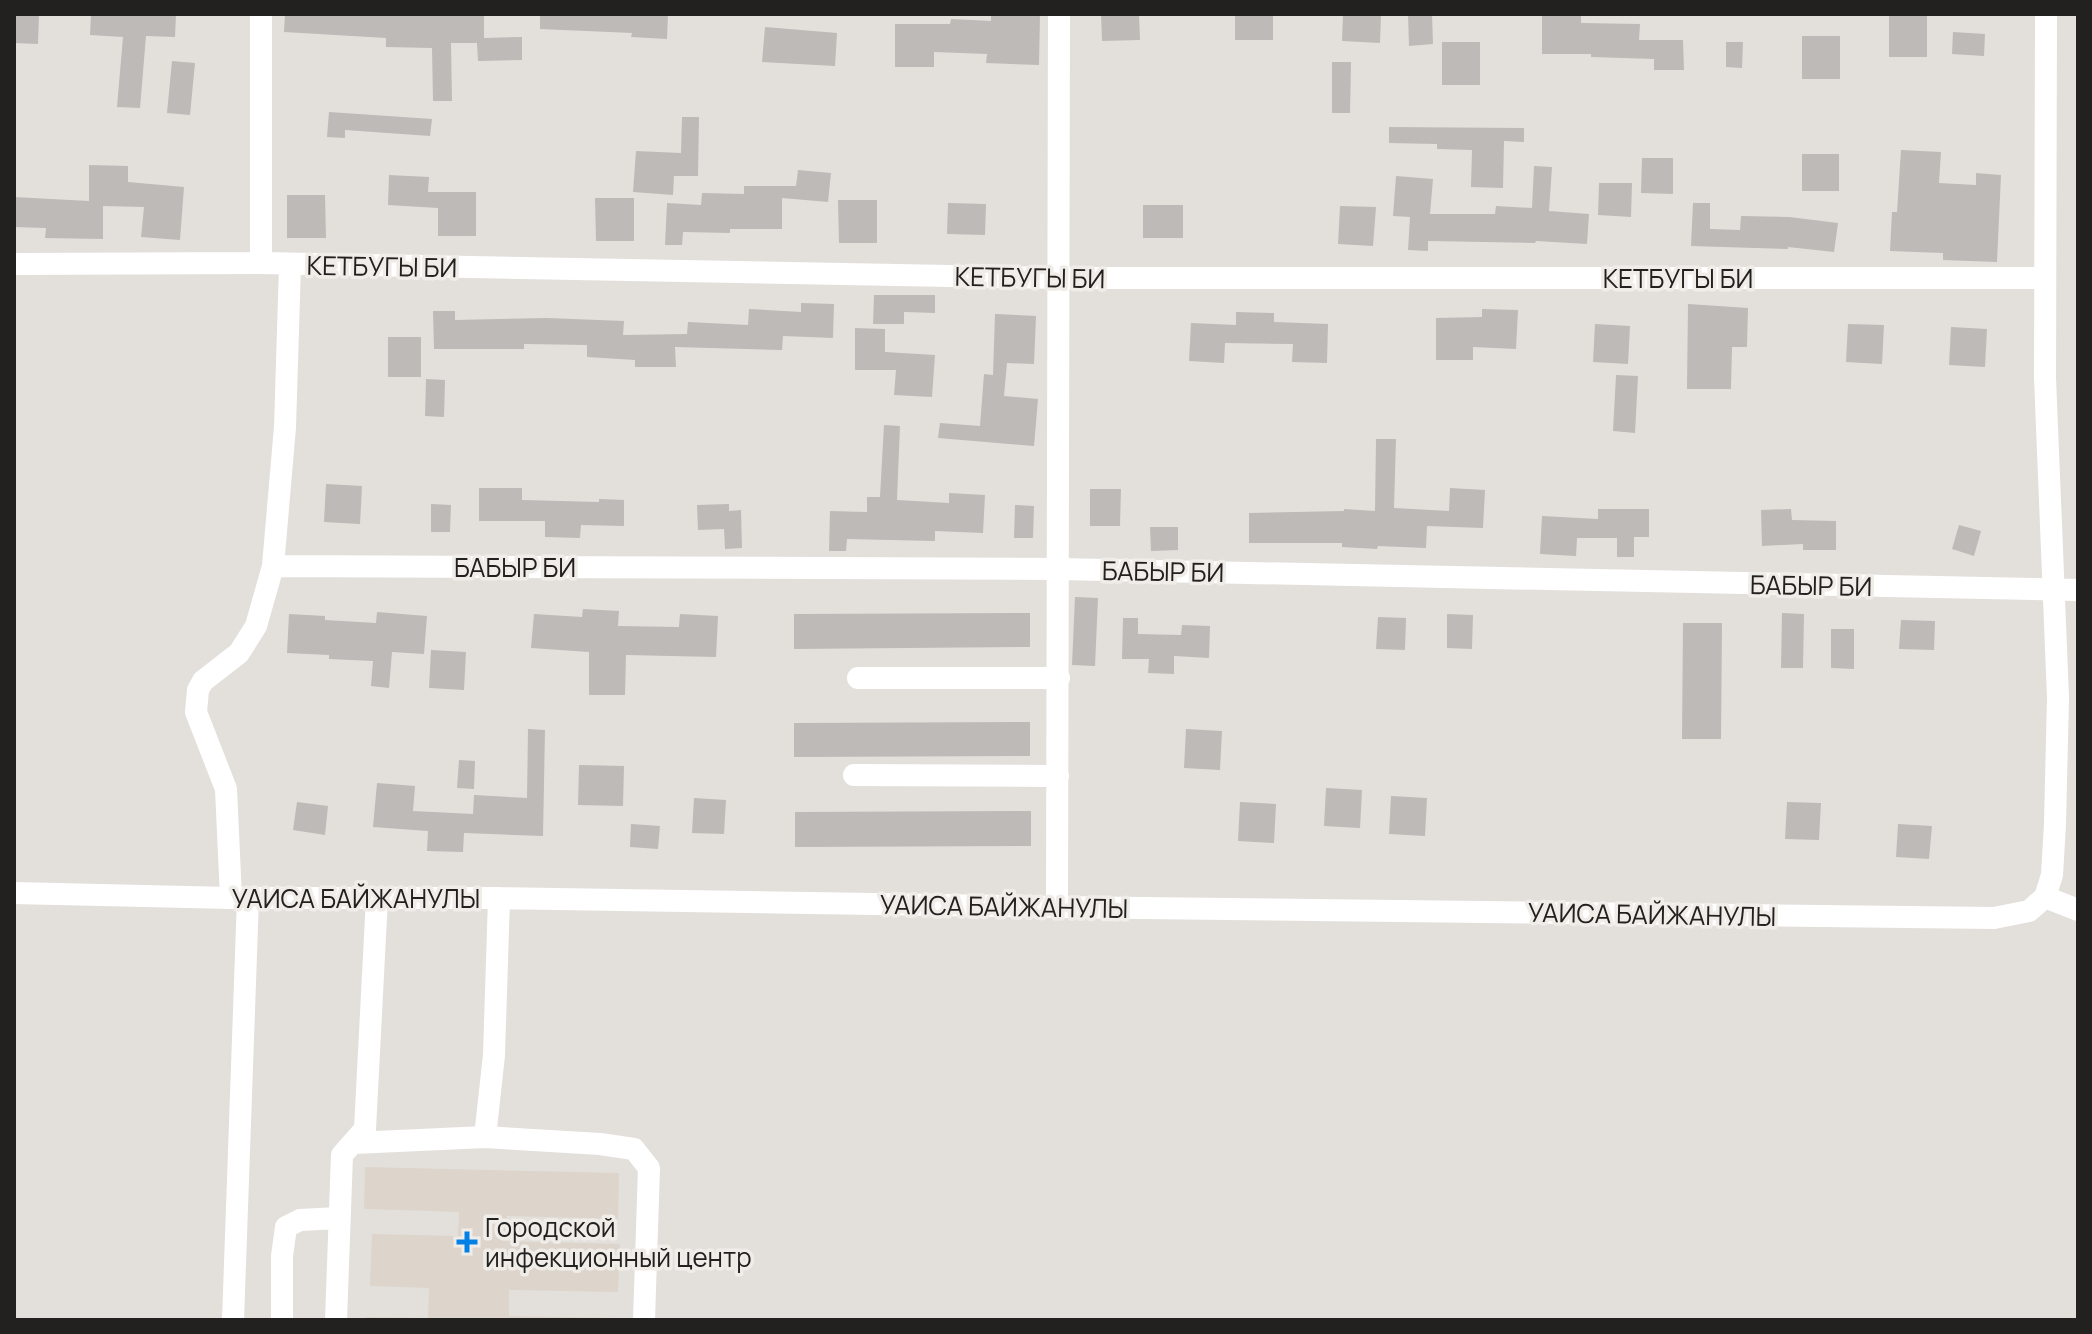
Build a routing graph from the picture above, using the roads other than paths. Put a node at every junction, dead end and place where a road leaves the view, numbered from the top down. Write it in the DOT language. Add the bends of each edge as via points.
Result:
graph roads {
  1 [pos="261,14"];
  2 [pos="1059,14"];
  3 [pos="2046,14"];
  4 [pos="261,263"];
  5 [pos="14,264"];
  6 [pos="290,265"];
  7 [pos="1059,278"];
  8 [pos="2045,278"];
  9 [pos="273,566"];
  10 [pos="1059,569"];
  11 [pos="2053,590"];
  12 [pos="2078,590"];
  13 [pos="858,678"];
  14 [pos="1059,678"];
  15 [pos="854,775"];
  16 [pos="1058,776"];
  17 [pos="14,893"];
  18 [pos="2045,897"];
  19 [pos="240,898"];
  20 [pos="377,898"];
  21 [pos="499,898"];
  22 [pos="1057,907"];
  23 [pos="2078,910"];
  24 [pos="485,1137"];
  25 [pos="354,1143"];
  26 [pos="338,1218"];
  27 [pos="233,1320"];
  28 [pos="282,1320"];
  29 [pos="336,1320"];
  30 [pos="644,1320"];
  1 -- 4 [label="street"];
  2 -- 7 [label="street"];
  3 -- 8 [label="street"];
  4 -- 5 [label="street, КЕТБУГЫ БИ"];
  4 -- 6 [label="street, КЕТБУГЫ БИ"];
  6 -- 7 [label="street, КЕТБУГЫ БИ"];
  6 -- 9 [label="street" via="285,427"];
  7 -- 8 [label="street, КЕТБУГЫ БИ"];
  7 -- 10 [label="street"];
  8 -- 11 [label="street"];
  9 -- 10 [label="street, БАБЫР БИ"];
  9 -- 19 [label="street" via="256,626 239,653 198,690 196,712 226,789"];
  10 -- 11 [label="street, БАБЫР БИ"];
  10 -- 14 [label="street"];
  11 -- 12 [label="street, БАБЫР БИ"];
  11 -- 18 [label="street" via="2058,697 2055,824"];
  13 -- 14 [label="street"];
  14 -- 16 [label="street"];
  15 -- 16 [label="street"];
  16 -- 22 [label="street"];
  17 -- 19 [label="street, УАИСА БАЙЖАНУЛЫ"];
  18 -- 22 [label="street, УАИСА БАЙЖАНУЛЫ" via="2029,911 1994,918"];
  18 -- 23 [label="street"];
  19 -- 20 [label="street, УАИСА БАЙЖАНУЛЫ"];
  19 -- 27 [label="street"];
  20 -- 21 [label="street, УАИСА БАЙЖАНУЛЫ"];
  20 -- 25 [label="street" via="365,1129"];
  21 -- 22 [label="street, УАИСА БАЙЖАНУЛЫ"];
  21 -- 24 [label="street" via="494,1055"];
  24 -- 25 [label="street"];
  24 -- 30 [label="street" via="634,1149 649,1168"];
  25 -- 26 [label="street" via="342,1155"];
  26 -- 28 [label="street" via="300,1220 286,1227"];
  26 -- 29 [label="street"];
}
